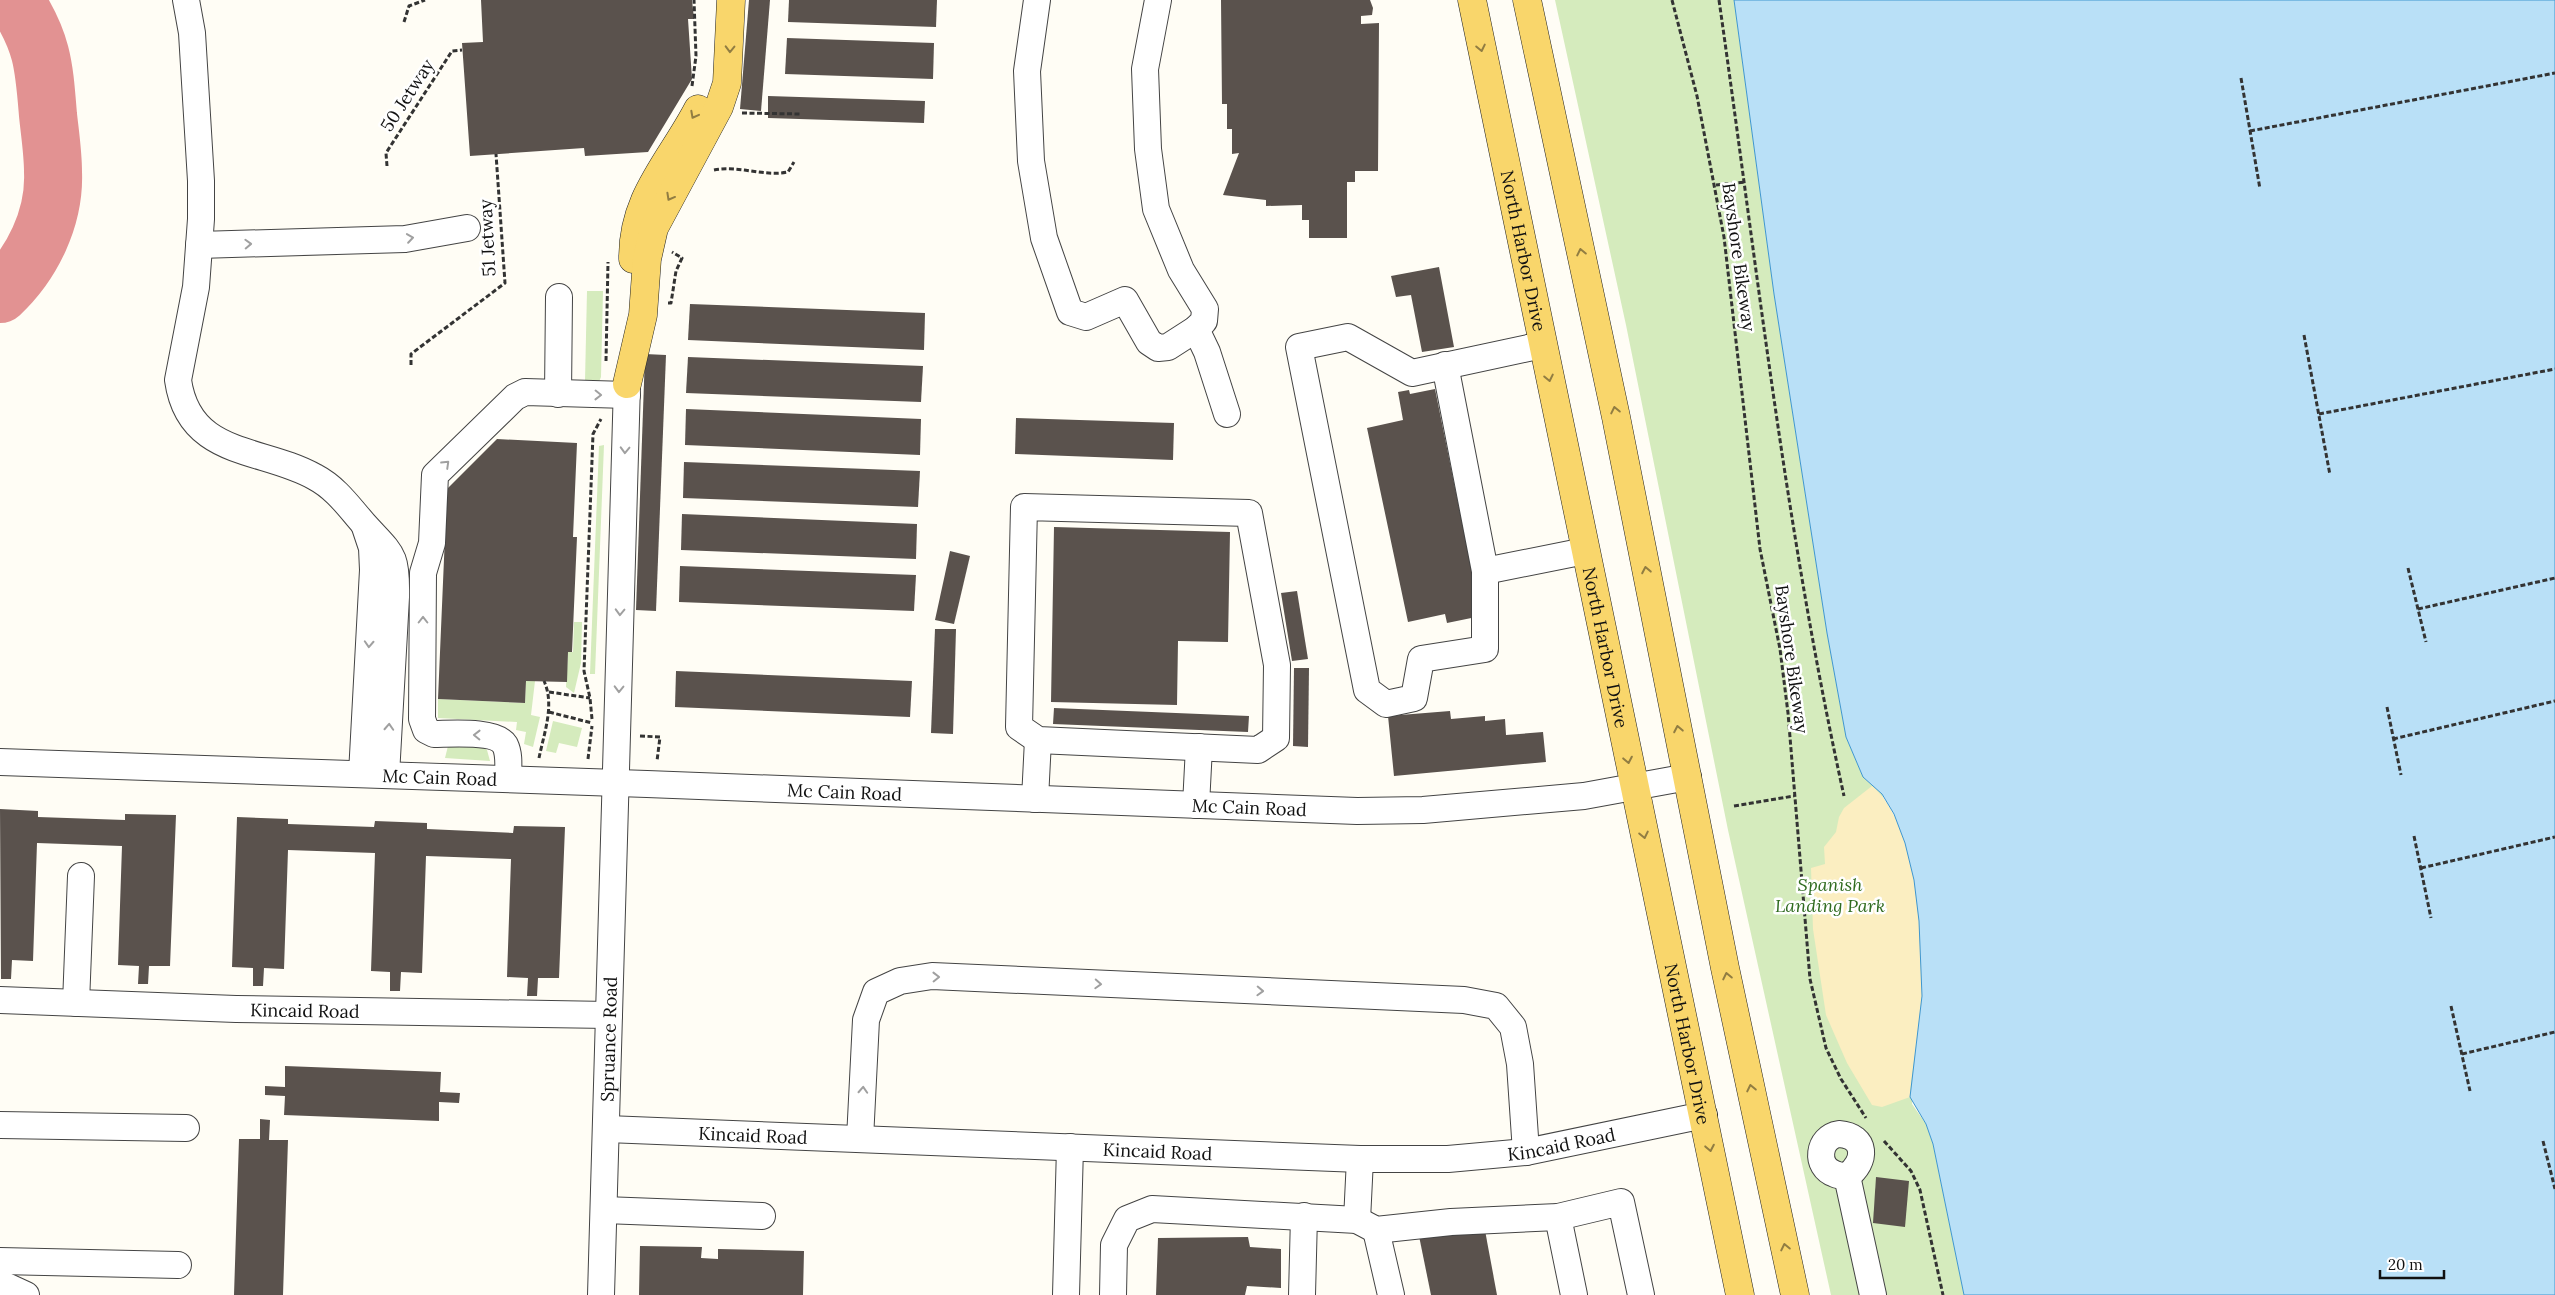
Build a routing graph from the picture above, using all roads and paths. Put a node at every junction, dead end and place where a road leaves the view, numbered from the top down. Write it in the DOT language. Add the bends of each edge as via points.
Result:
graph roads {
  1 [pos="425,0"];
  2 [pos="714,0"];
  3 [pos="731,0"];
  4 [pos="1037,0"];
  5 [pos="1158,0"];
  6 [pos="1472,0"];
  7 [pos="1527,0"];
  8 [pos="1672,0"];
  9 [pos="1719,0"];
  10 [pos="194,2"];
  11 [pos="404,22"];
  12 [pos="462,50"];
  13 [pos="2555,73"];
  14 [pos="2241,78"];
  15 [pos="2250,131"];
  16 [pos="496,154"];
  17 [pos="794,162"];
  18 [pos="387,166"];
  19 [pos="710,177"];
  20 [pos="1746,182"];
  21 [pos="1716,185"];
  22 [pos="2260,189"];
  23 [pos="467,228"];
  24 [pos="199,245"];
  25 [pos="666,248"];
  26 [pos="559,297"];
  27 [pos="661,304"];
  28 [pos="1196,329"];
  29 [pos="2304,335"];
  30 [pos="1542,345"];
  31 [pos="411,365"];
  32 [pos="1445,365"];
  33 [pos="2555,369"];
  34 [pos="627,390"];
  35 [pos="558,394"];
  36 [pos="1227,414"];
  37 [pos="2319,414"];
  38 [pos="2330,475"];
  39 [pos="1586,551"];
  40 [pos="2408,568"];
  41 [pos="1485,571"];
  42 [pos="2555,578"];
  43 [pos="2418,609"];
  44 [pos="2426,642"];
  45 [pos="544,681"];
  46 [pos="549,692"];
  47 [pos="590,698"];
  48 [pos="2555,702"];
  49 [pos="2387,707"];
  50 [pos="548,712"];
  51 [pos="592,723"];
  52 [pos="426,730"];
  53 [pos="634,736"];
  54 [pos="2393,739"];
  55 [pos="1038,740"];
  56 [pos="1200,747"];
  57 [pos="0,762"];
  58 [pos="657,762"];
  59 [pos="537,763"];
  60 [pos="374,775"];
  61 [pos="2401,776"];
  62 [pos="431,777"];
  63 [pos="1688,777"];
  64 [pos="508,779"];
  65 [pos="617,783"];
  66 [pos="1633,787"];
  67 [pos="1794,796"];
  68 [pos="1844,796"];
  69 [pos="1035,799"];
  70 [pos="1196,805"];
  71 [pos="1734,806"];
  72 [pos="2414,836"];
  73 [pos="2555,837"];
  74 [pos="2421,868"];
  75 [pos="81,876"];
  76 [pos="2431,918"];
  77 [pos="0,1000"];
  78 [pos="76,1003"];
  79 [pos="2451,1006"];
  80 [pos="608,1015"];
  81 [pos="2555,1032"];
  82 [pos="2462,1054"];
  83 [pos="2470,1092"];
  84 [pos="1704,1115"];
  85 [pos="1869,1122"];
  86 [pos="0,1124"];
  87 [pos="186,1128"];
  88 [pos="607,1129"];
  89 [pos="1881,1138"];
  90 [pos="860,1139"];
  91 [pos="2543,1141"];
  92 [pos="1070,1147"];
  93 [pos="1526,1152"];
  94 [pos="1360,1159"];
  95 [pos="1847,1176"];
  96 [pos="2554,1177"];
  97 [pos="2555,1189"];
  98 [pos="604,1210"];
  99 [pos="762,1216"];
  100 [pos="1304,1216"];
  101 [pos="1558,1217"];
  102 [pos="1366,1225"];
  103 [pos="0,1261"];
  104 [pos="178,1265"];
  105 [pos="0,1283"];
  106 [pos="26,1295"];
  107 [pos="601,1295"];
  108 [pos="1066,1295"];
  109 [pos="1113,1295"];
  110 [pos="1302,1295"];
  111 [pos="1391,1295"];
  112 [pos="1574,1295"];
  113 [pos="1641,1295"];
  114 [pos="1740,1295"];
  115 [pos="1795,1295"];
  116 [pos="1873,1295"];
  117 [pos="1943,1295"];
  1 -- 11 [label="path" via="409,6"];
  2 -- 34 [label="main road, one-way" via="707,91 685,133 651,185 636,222 626,343"];
  3 -- 34 [label="main road, one-way" via="727,83 719,107 654,228 647,259 644,315"];
  4 -- 28 [label="street" via="1027,71 1031,161 1044,238 1070,312 1086,317 1125,300 1149,342 1158,348 1168,348"];
  5 -- 28 [label="street" via="1145,69 1148,149 1156,208 1181,270 1205,309 1204,321"];
  6 -- 30 [label="main road, North Harbor Drive, one-way"];
  63 -- 7 [label="main road, one-way" via="1616,417"];
  8 -- 21 [label="path, Bayshore Bikeway"];
  9 -- 20 [label="path"];
  10 -- 24 [label="street" via="192,33 201,181"];
  12 -- 18 [label="path, 50 Jetway" via="452,51 386,153"];
  13 -- 15 [label="path"];
  14 -- 15 [label="path"];
  15 -- 22 [label="path"];
  16 -- 31 [label="path, 51 Jetway" via="505,283 411,354"];
  17 -- 19 [label="path" via="788,172 774,175 752,170 715,169"];
  20 -- 21 [label="path"];
  20 -- 68 [label="path" via="1796,552 1824,708"];
  21 -- 67 [label="path, Bayshore Bikeway" via="1760,549 1780,649"];
  24 -- 23 [label="street, one-way" via="405,239"];
  24 -- 60 [label="street" via="196,287 178,380 190,417 218,440 314,476 331,488 393,557 396,574"];
  25 -- 27 [label="path" via="682,258 670,303"];
  26 -- 35 [label="street"];
  28 -- 36 [label="street"];
  29 -- 37 [label="path"];
  30 -- 32 [label="street"];
  30 -- 39 [label="main road, North Harbor Drive, one-way"];
  32 -- 41 [label="street"];
  32 -- 41 [label="street" via="1412,373 1348,337 1299,347 1367,690 1386,704 1414,698 1422,659 1485,649"];
  33 -- 37 [label="path"];
  35 -- 34 [label="street, one-way"];
  34 -- 65 [label="street, Spruance Road, one-way"];
  52 -- 35 [label="street, one-way" via="422,719 423,573 432,543 434,476 515,397 525,392"];
  37 -- 38 [label="path"];
  39 -- 41 [label="street"];
  39 -- 66 [label="main road, North Harbor Drive, one-way"];
  40 -- 43 [label="path"];
  42 -- 43 [label="path"];
  43 -- 44 [label="path"];
  45 -- 46 [label="path"];
  46 -- 47 [label="path"];
  46 -- 50 [label="path"];
  48 -- 54 [label="path"];
  49 -- 54 [label="path"];
  50 -- 51 [label="path"];
  50 -- 59 [label="path"];
  52 -- 62 [label="street" via="431,752"];
  64 -- 52 [label="street, one-way" via="508,753 504,743 495,735 434,734"];
  53 -- 58 [label="path" via="660,737"];
  54 -- 61 [label="path"];
  55 -- 56 [label="street"];
  55 -- 56 [label="street" via="1019,727 1024,507 1250,513 1277,665 1276,738 1258,750"];
  55 -- 69 [label="street"];
  56 -- 70 [label="street"];
  57 -- 60 [label="street, Mc Cain Road"];
  60 -- 62 [label="street, Mc Cain Road"];
  62 -- 64 [label="street, Mc Cain Road"];
  63 -- 66 [label="street, Mc Cain Road"];
  115 -- 63 [label="main road, one-way"];
  64 -- 65 [label="street, Mc Cain Road"];
  65 -- 69 [label="street, Mc Cain Road"];
  65 -- 80 [label="street, Spruance Road"];
  66 -- 70 [label="street, Mc Cain Road" via="1584,796 1423,810"];
  66 -- 84 [label="main road, North Harbor Drive, one-way"];
  67 -- 71 [label="path"];
  67 -- 85 [label="path, Bayshore Bikeway" via="1810,980 1818,1020 1826,1048"];
  69 -- 70 [label="street, Mc Cain Road"];
  72 -- 74 [label="path"];
  73 -- 74 [label="path"];
  74 -- 76 [label="path"];
  75 -- 78 [label="street"];
  77 -- 78 [label="street, Kincaid Road"];
  78 -- 80 [label="street, Kincaid Road"];
  79 -- 82 [label="path"];
  80 -- 88 [label="street, Spruance Road"];
  81 -- 82 [label="path"];
  82 -- 83 [label="path"];
  84 -- 93 [label="street, Kincaid Road"];
  84 -- 114 [label="main road, North Harbor Drive, one-way"];
  86 -- 87 [label="street"];
  88 -- 90 [label="street, Kincaid Road"];
  88 -- 98 [label="street, Spruance Road"];
  89 -- 117 [label="path" via="1911,1171 1920,1190"];
  90 -- 92 [label="street, Kincaid Road"];
  90 -- 93 [label="street, one-way" via="866,1020 876,992 900,981 932,976 1464,1000 1496,1006 1513,1027 1520,1064"];
  91 -- 96 [label="path"];
  92 -- 94 [label="street, Kincaid Road"];
  92 -- 108 [label="street"];
  93 -- 94 [label="street, Kincaid Road" via="1448,1159"];
  94 -- 102 [label="street"];
  95 -- 116 [label="street"];
  96 -- 97 [label="path"];
  98 -- 99 [label="street"];
  98 -- 107 [label="street, Spruance Road"];
  100 -- 102 [label="street"];
  100 -- 109 [label="street" via="1152,1209 1143,1212 1127,1219 1114,1245"];
  100 -- 110 [label="street"];
  101 -- 102 [label="street"];
  101 -- 112 [label="street"];
  101 -- 113 [label="street" via="1622,1202"];
  102 -- 111 [label="street"];
  103 -- 104 [label="street"];
  105 -- 106 [label="street"];
}
